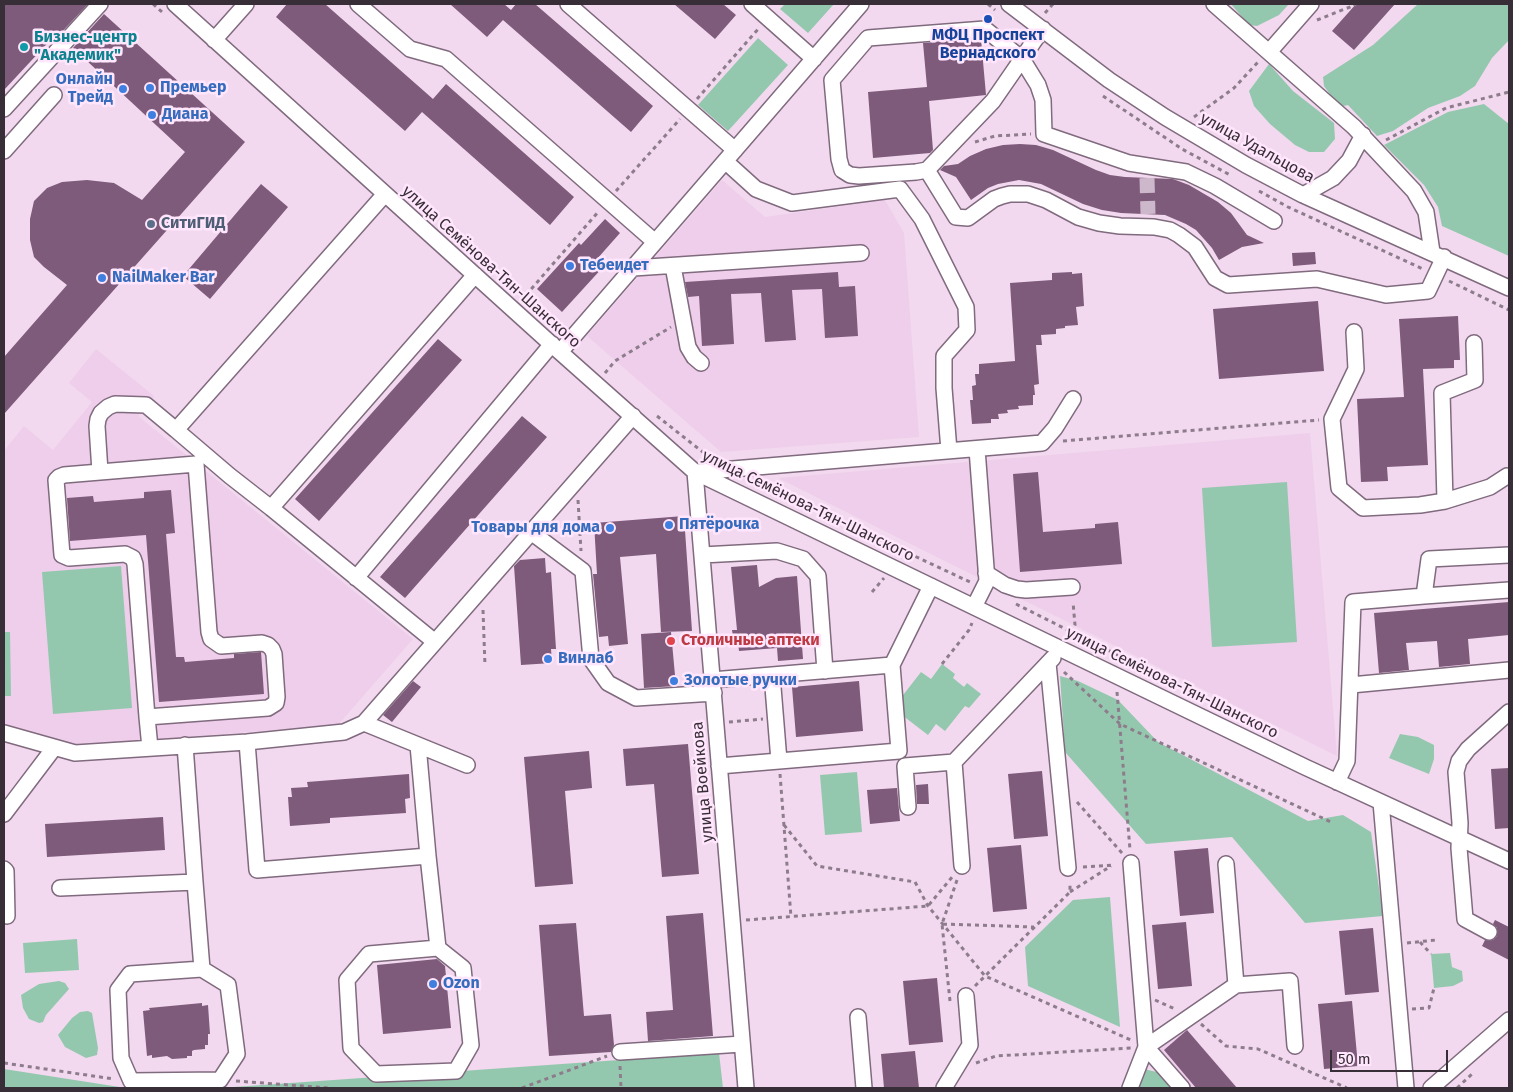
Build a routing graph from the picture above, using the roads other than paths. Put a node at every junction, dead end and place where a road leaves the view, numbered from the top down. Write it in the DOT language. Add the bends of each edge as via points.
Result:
graph roads {
  1 [pos="100,4"];
  2 [pos="175,4"];
  3 [pos="246,4"];
  4 [pos="358,4"];
  5 [pos="568,4"];
  6 [pos="752,4"];
  7 [pos="861,4"];
  8 [pos="1009,4"];
  9 [pos="1214,4"];
  10 [pos="1311,4"];
  11 [pos="1042,23"];
  12 [pos="214,40"];
  13 [pos="1268,52"];
  14 [pos="814,59"];
  15 [pos="1022,59"];
  16 [pos="54,95"];
  17 [pos="4,109"];
  18 [pos="1368,141"];
  19 [pos="4,151"];
  20 [pos="730,155"];
  21 [pos="926,170"];
  22 [pos="385,194"];
  23 [pos="1303,195"];
  24 [pos="1274,221"];
  25 [pos="655,242"];
  26 [pos="861,253"];
  27 [pos="1438,255"];
  28 [pos="672,266"];
  29 [pos="632,268"];
  30 [pos="475,275"];
  31 [pos="1509,288"];
  32 [pos="1354,332"];
  33 [pos="1474,343"];
  34 [pos="556,348"];
  35 [pos="701,362"];
  36 [pos="1073,399"];
  37 [pos="633,416"];
  38 [pos="176,430"];
  39 [pos="977,448"];
  40 [pos="950,451"];
  41 [pos="100,472"];
  42 [pos="695,472"];
  43 [pos="1508,476"];
  44 [pos="1445,502"];
  45 [pos="270,508"];
  46 [pos="531,532"];
  47 [pos="1509,554"];
  48 [pos="702,555"];
  49 [pos="986,573"];
  50 [pos="356,578"];
  51 [pos="931,586"];
  52 [pos="1072,587"];
  53 [pos="1509,590"];
  54 [pos="1424,596"];
  55 [pos="974,612"];
  56 [pos="434,642"];
  57 [pos="1059,648"];
  58 [pos="1048,663"];
  59 [pos="892,665"];
  60 [pos="1509,670"];
  61 [pos="825,671"];
  62 [pos="772,675"];
  63 [pos="1351,685"];
  64 [pos="713,687"];
  65 [pos="1509,712"];
  66 [pos="147,718"];
  67 [pos="364,722"];
  68 [pos="4,733"];
  69 [pos="247,742"];
  70 [pos="418,745"];
  71 [pos="185,746"];
  72 [pos="54,748"];
  73 [pos="150,748"];
  74 [pos="899,751"];
  75 [pos="779,761"];
  76 [pos="954,762"];
  77 [pos="467,765"];
  78 [pos="719,766"];
  79 [pos="906,766"];
  80 [pos="1338,782"];
  81 [pos="1381,802"];
  82 [pos="908,807"];
  83 [pos="4,814"];
  84 [pos="1459,838"];
  85 [pos="428,856"];
  86 [pos="1509,861"];
  87 [pos="1131,863"];
  88 [pos="1226,864"];
  89 [pos="962,866"];
  90 [pos="1068,868"];
  91 [pos="4,869"];
  92 [pos="194,882"];
  93 [pos="60,888"];
  94 [pos="8,916"];
  95 [pos="1489,932"];
  96 [pos="438,948"];
  97 [pos="202,969"];
  98 [pos="1236,985"];
  99 [pos="966,1002"];
  100 [pos="858,1017"];
  101 [pos="1509,1020"];
  102 [pos="742,1044"];
  103 [pos="1294,1046"];
  104 [pos="1146,1047"];
  105 [pos="620,1052"];
  106 [pos="746,1088"];
  107 [pos="864,1088"];
  108 [pos="944,1088"];
  109 [pos="1130,1088"];
  110 [pos="1182,1088"];
  111 [pos="1406,1088"];
  112 [pos="1431,1088"];
  1 -- 17 [label="street"];
  2 -- 12 [label="street, улица Семёнова-Тян-Шанского"];
  3 -- 12 [label="street"];
  4 -- 25 [label="street" via="410,49 446,59"];
  5 -- 20 [label="street" via="688,109"];
  6 -- 14 [label="street"];
  7 -- 14 [label="street"];
  8 -- 11 [label="street, улица Удальцова"];
  9 -- 13 [label="street"];
  10 -- 13 [label="street"];
  11 -- 15 [label="street"];
  11 -- 23 [label="street, улица Удальцова" via="1109,80"];
  12 -- 22 [label="street, улица Семёнова-Тян-Шанского"];
  13 -- 18 [label="street"];
  14 -- 20 [label="street"];
  15 -- 21 [label="street" via="993,101"];
  15 -- 21 [label="street" via="985,28 868,38 832,80 842,170 860,176"];
  15 -- 24 [label="street" via="1043,100 1044,134 1147,172 1186,172"];
  16 -- 19 [label="street"];
  18 -- 23 [label="street" via="1332,178"];
  18 -- 27 [label="street" via="1414,191 1426,212"];
  20 -- 25 [label="street"];
  20 -- 40 [label="street" via="756,189 792,203 900,189 922,220 966,307 967,330 944,356"];
  21 -- 27 [label="street" via="956,217 968,218 994,199 1019,194 1037,196 1078,217 1099,222 1120,226 1148,221 1188,240 1215,278 1228,285 1317,279 1386,295 1428,291"];
  22 -- 30 [label="street, улица Семёнова-Тян-Шанского"];
  22 -- 38 [label="street"];
  23 -- 27 [label="street, улица Удальцова"];
  25 -- 29 [label="street"];
  26 -- 28 [label="street"];
  27 -- 31 [label="street, улица Удальцова"];
  28 -- 29 [label="street"];
  28 -- 35 [label="street" via="688,347"];
  29 -- 34 [label="street"];
  30 -- 34 [label="street, улица Семёнова-Тян-Шанского"];
  30 -- 45 [label="street"];
  32 -- 44 [label="street" via="1356,369 1332,419 1338,488 1363,508"];
  33 -- 44 [label="street" via="1475,380 1442,393"];
  34 -- 37 [label="street, улица Семёнова-Тян-Шанского"];
  34 -- 50 [label="street"];
  36 -- 39 [label="street" via="1042,443"];
  37 -- 42 [label="street, улица Семёнова-Тян-Шанского"];
  37 -- 46 [label="street"];
  38 -- 41 [label="street" via="146,406 115,404 108,407 101,412 97,426"];
  38 -- 45 [label="street"];
  39 -- 40 [label="street"];
  39 -- 49 [label="street"];
  40 -- 42 [label="street"];
  41 -- 66 [label="street" via="64,475 56,480 60,551 69,558 125,554 133,558"];
  41 -- 66 [label="street" via="196,464 211,639 221,646 262,643 272,648 274,654 277,697 273,706"];
  42 -- 48 [label="street, улица Воейкова"];
  42 -- 51 [label="street, улица Семёнова-Тян-Шанского"];
  43 -- 44 [label="street" via="1490,487"];
  45 -- 50 [label="street"];
  46 -- 56 [label="street"];
  46 -- 64 [label="street" via="583,572 592,660 608,683 636,698"];
  47 -- 54 [label="street" via="1429,559"];
  48 -- 61 [label="street" via="778,551 803,559 818,576"];
  48 -- 64 [label="street, улица Воейкова"];
  49 -- 52 [label="street" via="1017,589"];
  49 -- 55 [label="street" via="987,581"];
  50 -- 56 [label="street"];
  51 -- 55 [label="street, улица Семёнова-Тян-Шанского"];
  51 -- 59 [label="street"];
  53 -- 54 [label="street"];
  54 -- 63 [label="street" via="1353,602"];
  55 -- 57 [label="street, улица Семёнова-Тян-Шанского"];
  56 -- 67 [label="street"];
  57 -- 58 [label="street"];
  57 -- 80 [label="street, улица Семёнова-Тян-Шанского"];
  58 -- 76 [label="street"];
  58 -- 90 [label="street"];
  59 -- 61 [label="street"];
  59 -- 74 [label="street"];
  60 -- 63 [label="street"];
  61 -- 62 [label="street"];
  62 -- 64 [label="street"];
  62 -- 75 [label="street"];
  63 -- 80 [label="street" via="1347,762"];
  64 -- 78 [label="street, улица Воейкова"];
  65 -- 84 [label="street" via="1459,761 1456,772"];
  66 -- 73 [label="street"];
  67 -- 69 [label="street" via="344,732"];
  67 -- 70 [label="street"];
  68 -- 72 [label="street"];
  69 -- 71 [label="street"];
  69 -- 85 [label="street" via="257,870"];
  70 -- 77 [label="street"];
  70 -- 85 [label="street"];
  71 -- 73 [label="street"];
  71 -- 92 [label="street"];
  72 -- 73 [label="street" via="75,753"];
  72 -- 83 [label="street"];
  74 -- 75 [label="street"];
  74 -- 79 [label="street"];
  75 -- 78 [label="street"];
  76 -- 79 [label="street"];
  76 -- 89 [label="street"];
  78 -- 102 [label="street, улица Воейкова"];
  79 -- 82 [label="street"];
  80 -- 81 [label="street, улица Семёнова-Тян-Шанского"];
  81 -- 84 [label="street, улица Семёнова-Тян-Шанского"];
  81 -- 111 [label="street"];
  84 -- 86 [label="street, улица Семёнова-Тян-Шанского"];
  84 -- 95 [label="street" via="1465,919"];
  85 -- 96 [label="street"];
  87 -- 104 [label="street"];
  88 -- 98 [label="street"];
  91 -- 94 [label="street"];
  92 -- 93 [label="street"];
  92 -- 97 [label="street"];
  96 -- 96 [label="street" via="369,954 347,980 351,1048 376,1074 456,1071 471,1045 463,968"];
  97 -- 97 [label="street" via="130,974 118,990 121,1058 131,1081 220,1080 237,1054 228,985"];
  98 -- 103 [label="street" via="1290,981"];
  98 -- 104 [label="street"];
  99 -- 108 [label="street" via="970,1045"];
  100 -- 107 [label="street"];
  101 -- 112 [label="street"];
  102 -- 105 [label="street"];
  102 -- 106 [label="street, улица Воейкова"];
  104 -- 109 [label="street"];
  104 -- 110 [label="street"];
}
